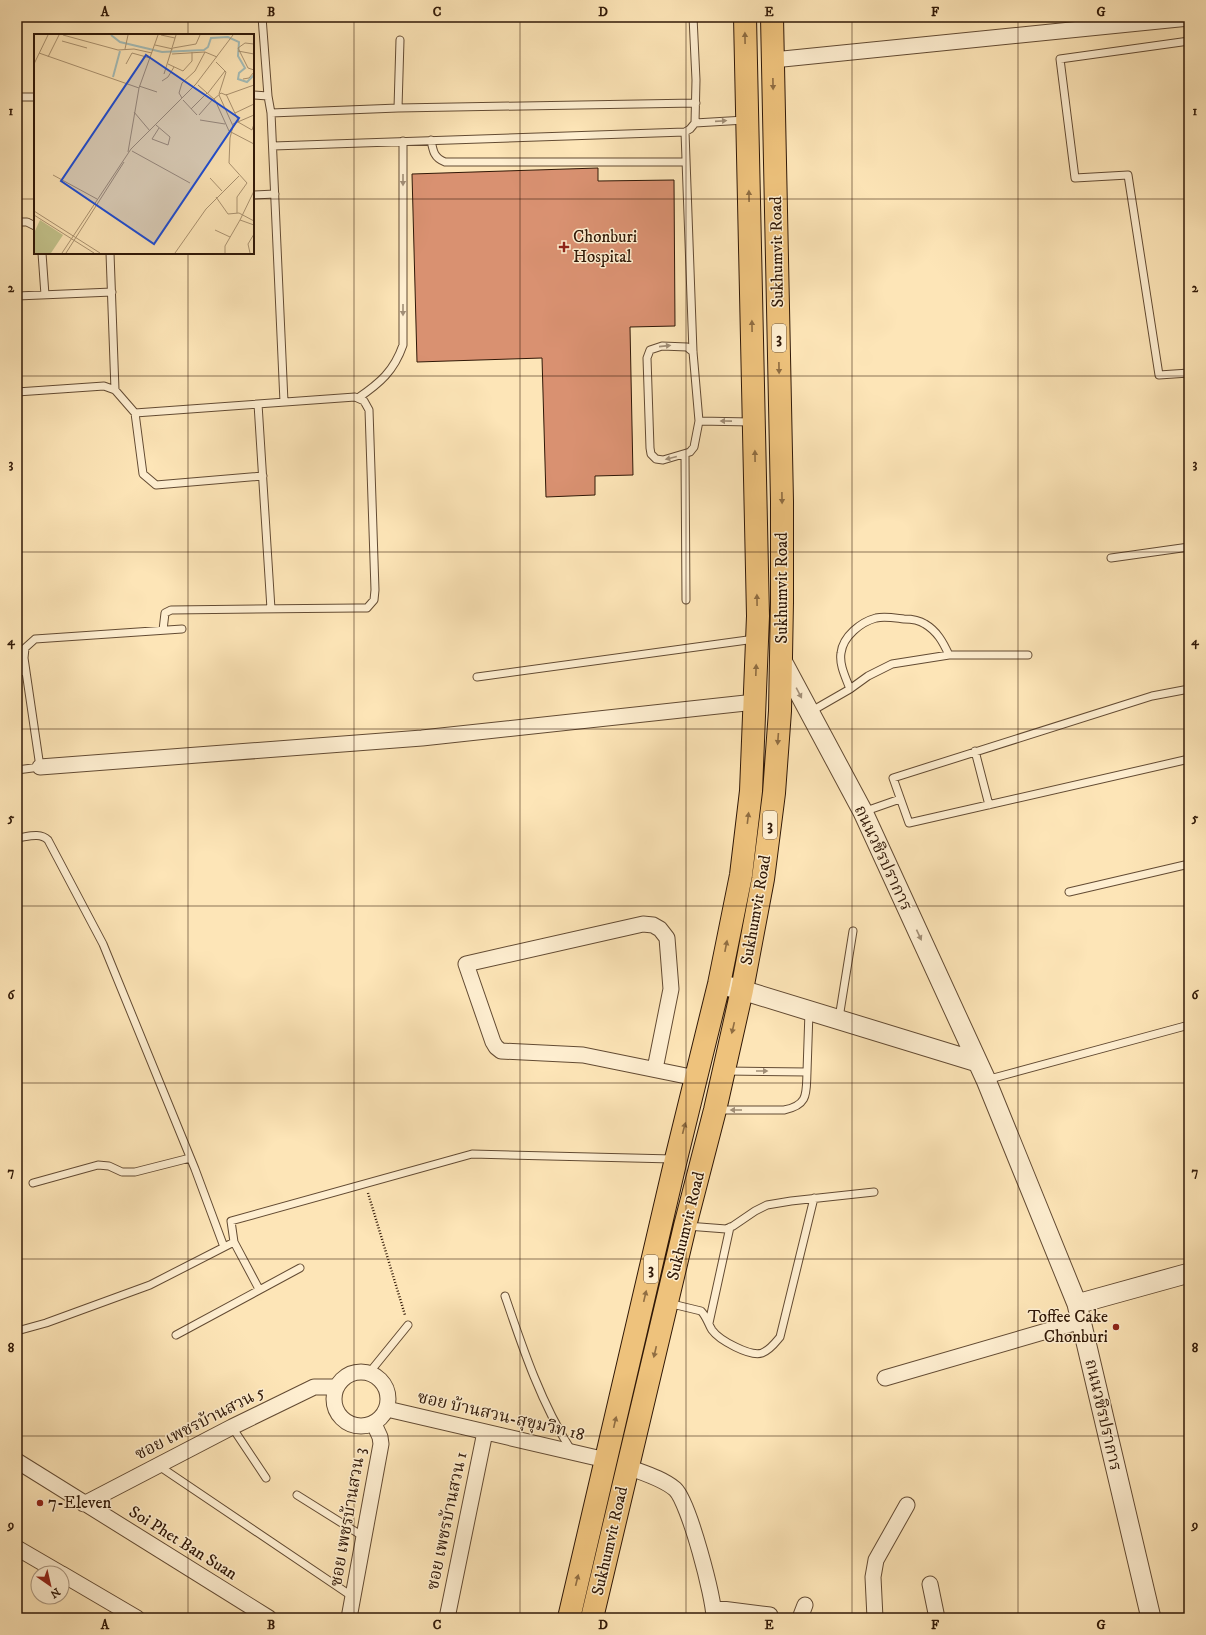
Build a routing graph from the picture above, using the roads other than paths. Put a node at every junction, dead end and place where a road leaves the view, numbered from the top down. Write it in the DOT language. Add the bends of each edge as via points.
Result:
graph roads {
  1 [pos="262,17"];
  2 [pos="693,17"];
  3 [pos="745,17"];
  4 [pos="772,17"];
  5 [pos="1189,18"];
  6 [pos="400,40"];
  7 [pos="1189,41"];
  8 [pos="773,60"];
  9 [pos="254,95"];
  10 [pos="268,96"];
  11 [pos="17,97"];
  12 [pos="34,97"];
  13 [pos="696,103"];
  14 [pos="398,108"];
  15 [pos="271,113"];
  16 [pos="747,119"];
  17 [pos="695,123"];
  18 [pos="685,132"];
  19 [pos="431,140"];
  20 [pos="403,141"];
  21 [pos="273,146"];
  22 [pos="686,162"];
  23 [pos="275,194"];
  24 [pos="254,195"];
  25 [pos="17,222"];
  26 [pos="34,226"];
  27 [pos="42,254"];
  28 [pos="110,254"];
  29 [pos="112,292"];
  30 [pos="45,295"];
  31 [pos="17,296"];
  32 [pos="693,352"];
  33 [pos="1189,373"];
  34 [pos="115,390"];
  35 [pos="17,392"];
  36 [pos="358,398"];
  37 [pos="284,402"];
  38 [pos="258,404"];
  39 [pos="135,413"];
  40 [pos="699,421"];
  41 [pos="754,422"];
  42 [pos="685,454"];
  43 [pos="263,476"];
  44 [pos="1189,546"];
  45 [pos="1111,558"];
  46 [pos="686,600"];
  47 [pos="271,609"];
  48 [pos="182,629"];
  49 [pos="163,630"];
  50 [pos="757,639"];
  51 [pos="1028,654"];
  52 [pos="949,655"];
  53 [pos="781,659"];
  54 [pos="26,671"];
  55 [pos="17,672"];
  56 [pos="477,677"];
  57 [pos="850,689"];
  58 [pos="1189,689"];
  59 [pos="755,702"];
  60 [pos="810,712"];
  61 [pos="975,752"];
  62 [pos="1189,759"];
  63 [pos="40,767"];
  64 [pos="17,770"];
  65 [pos="900,799"];
  66 [pos="989,805"];
  67 [pos="863,812"];
  68 [pos="17,838"];
  69 [pos="1189,864"];
  70 [pos="1069,892"];
  71 [pos="853,931"];
  72 [pos="719,984"];
  73 [pos="742,990"];
  74 [pos="809,1011"];
  75 [pos="839,1020"];
  76 [pos="1189,1025"];
  77 [pos="977,1062"];
  78 [pos="655,1069"];
  79 [pos="723,1071"];
  80 [pos="807,1072"];
  81 [pos="696,1078"];
  82 [pos="986,1080"];
  83 [pos="715,1110"];
  84 [pos="190,1158"];
  85 [pos="676,1159"];
  86 [pos="33,1183"];
  87 [pos="874,1192"];
  88 [pos="814,1198"];
  89 [pos="685,1226"];
  90 [pos="730,1228"];
  91 [pos="234,1242"];
  92 [pos="224,1247"];
  93 [pos="300,1268"];
  94 [pos="1189,1273"];
  95 [pos="260,1289"];
  96 [pos="505,1296"];
  97 [pos="667,1303"];
  98 [pos="1079,1312"];
  99 [pos="709,1323"];
  100 [pos="408,1325"];
  101 [pos="17,1331"];
  102 [pos="176,1335"];
  103 [pos="369,1373"];
  104 [pos="885,1378"];
  105 [pos="336,1387"];
  106 [pos="387,1409"];
  107 [pos="374,1424"];
  108 [pos="232,1427"];
  109 [pos="485,1432"];
  110 [pos="572,1452"];
  111 [pos="630,1458"];
  112 [pos="606,1460"];
  113 [pos="17,1461"];
  114 [pos="158,1466"];
  115 [pos="266,1478"];
  116 [pos="297,1495"];
  117 [pos="84,1504"];
  118 [pos="907,1505"];
  119 [pos="364,1537"];
  120 [pos="17,1548"];
  121 [pos="46,1565"];
  122 [pos="70,1579"];
  123 [pos="930,1584"];
  124 [pos="353,1597"];
  125 [pos="714,1613"];
  126 [pos="770,1615"];
  127 [pos="137,1618"];
  128 [pos="269,1618"];
  129 [pos="349,1618"];
  130 [pos="447,1618"];
  131 [pos="569,1618"];
  132 [pos="592,1618"];
  133 [pos="875,1618"];
  134 [pos="937,1618"];
  135 [pos="1151,1618"];
  1 -- 10 [label="lane"];
  2 -- 13 [label="lane"];
  16 -- 3 [label="main road, Sukhumvit Road / 3, one-way"];
  4 -- 8 [label="main road, Sukhumvit Road / 3"];
  5 -- 8 [label="street"];
  6 -- 14 [label="lane"];
  7 -- 33 [label="lane" via="1060,59 1075,178 1128,175 1158,375"];
  8 -- 53 [label="main road, Sukhumvit Road / 3, one-way" via="782,501"];
  9 -- 10 [label="lane"];
  10 -- 15 [label="lane"];
  11 -- 12 [label="lane"];
  13 -- 14 [label="lane"];
  13 -- 17 [label="lane"];
  14 -- 15 [label="lane"];
  15 -- 21 [label="lane"];
  17 -- 16 [label="lane, one-way"];
  41 -- 16 [label="main road, Sukhumvit Road / 3, one-way"];
  17 -- 18 [label="lane"];
  18 -- 19 [label="lane"];
  18 -- 22 [label="lane"];
  19 -- 20 [label="lane"];
  19 -- 22 [label="lane" via="436,157 445,162"];
  20 -- 21 [label="lane"];
  20 -- 36 [label="lane, one-way" via="403,345 388,374 374,388"];
  21 -- 23 [label="lane"];
  22 -- 32 [label="lane"];
  23 -- 24 [label="lane"];
  23 -- 37 [label="lane"];
  25 -- 26 [label="lane" via="27,222"];
  27 -- 30 [label="lane"];
  28 -- 29 [label="lane"];
  29 -- 30 [label="lane"];
  29 -- 34 [label="lane"];
  30 -- 31 [label="lane"];
  32 -- 40 [label="lane"];
  42 -- 32 [label="lane, one-way" via="663,460 656,459 651,454 647,358 650,350 662,346 687,346"];
  34 -- 35 [label="lane" via="104,386"];
  34 -- 39 [label="lane"];
  36 -- 37 [label="lane"];
  36 -- 47 [label="lane" via="364,401 369,410 374,600 367,608"];
  37 -- 38 [label="lane"];
  38 -- 39 [label="lane"];
  38 -- 43 [label="lane"];
  39 -- 43 [label="lane" via="143,474 156,485"];
  41 -- 40 [label="lane, one-way"];
  40 -- 42 [label="lane" via="694,447"];
  50 -- 41 [label="main road, Sukhumvit Road / 3, one-way"];
  42 -- 46 [label="lane"];
  43 -- 47 [label="lane"];
  44 -- 45 [label="lane"];
  47 -- 49 [label="lane" via="170,610 165,613"];
  48 -- 49 [label="lane"];
  49 -- 54 [label="lane" via="35,639 24,648"];
  50 -- 56 [label="lane"];
  59 -- 50 [label="main road, Sukhumvit Road / 3, one-way"];
  51 -- 52 [label="lane"];
  52 -- 57 [label="lane" via="892,664"];
  52 -- 57 [label="lane" via="934,630 923,622 877,618 864,623 844,642 841,653 842,667"];
  53 -- 60 [label="street, ถนนวชิรปราการ, one-way"];
  53 -- 73 [label="main road, Sukhumvit Road / 3, one-way" via="774,793 763,879"];
  54 -- 55 [label="lane"];
  54 -- 63 [label="lane"];
  57 -- 60 [label="lane"];
  58 -- 61 [label="lane" via="1152,696"];
  59 -- 63 [label="street" via="422,738"];
  72 -- 59 [label="main road, Sukhumvit Road / 3, one-way" via="742,867 751,791"];
  60 -- 67 [label="street, ถนนวชิรปราการ"];
  61 -- 65 [label="lane" via="893,778"];
  61 -- 66 [label="lane"];
  62 -- 66 [label="lane"];
  63 -- 64 [label="lane"];
  65 -- 66 [label="lane" via="909,823"];
  65 -- 67 [label="lane"];
  67 -- 77 [label="street, ถนนวชิรปราการ, one-way"];
  68 -- 84 [label="lane" via="39,835 48,840 103,944"];
  69 -- 70 [label="lane"];
  71 -- 75 [label="lane"];
  72 -- 73 [label="street"];
  72 -- 81 [label="main road, Sukhumvit Road / 3"];
  73 -- 74 [label="street"];
  73 -- 79 [label="main road, Sukhumvit Road / 3, one-way"];
  74 -- 75 [label="street"];
  74 -- 80 [label="lane"];
  75 -- 77 [label="street"];
  76 -- 82 [label="lane"];
  77 -- 82 [label="street, ถนนวชิรปราการ"];
  78 -- 78 [label="street" via="671,989 667,938 653,925 643,924 466,964 493,1042 501,1052 583,1055"];
  78 -- 81 [label="street"];
  79 -- 80 [label="lane, one-way"];
  79 -- 83 [label="main road, Sukhumvit Road / 3"];
  80 -- 83 [label="lane, one-way" via="806,1097 794,1108"];
  85 -- 81 [label="main road, Sukhumvit Road / 3, one-way"];
  82 -- 98 [label="street, ถนนวชิรปราการ"];
  83 -- 89 [label="main road, Sukhumvit Road / 3"];
  84 -- 86 [label="lane" via="136,1172 122,1172 109,1166 98,1165"];
  84 -- 92 [label="lane"];
  85 -- 91 [label="lane" via="472,1154 231,1221"];
  112 -- 85 [label="main road, Sukhumvit Road / 3, one-way"];
  87 -- 88 [label="lane"];
  88 -- 90 [label="lane" via="767,1206"];
  88 -- 99 [label="lane" via="780,1337 772,1347 761,1353 752,1354 725,1341 712,1330"];
  89 -- 90 [label="lane"];
  89 -- 97 [label="main road, Sukhumvit Road / 3"];
  90 -- 99 [label="lane"];
  91 -- 92 [label="lane"];
  91 -- 95 [label="lane"];
  92 -- 101 [label="lane" via="150,1285"];
  93 -- 95 [label="lane"];
  94 -- 98 [label="street"];
  95 -- 102 [label="lane"];
  96 -- 110 [label="lane" via="528,1363 558,1430"];
  97 -- 99 [label="lane" via="701,1312"];
  97 -- 111 [label="main road, Sukhumvit Road / 3, one-way"];
  98 -- 104 [label="street"];
  98 -- 135 [label="street, ถนนวชิรปราการ"];
  100 -- 103 [label="lane"];
  103 -- 105 [label="street" via="354,1373 340,1381"];
  103 -- 106 [label="street" via="384,1383 387,1391"];
  105 -- 107 [label="street" via="334,1404 336,1413 342,1420 357,1427"];
  105 -- 108 [label="street, ซอย เพชรบ้านสวน 5" via="314,1387"];
  106 -- 107 [label="street"];
  106 -- 109 [label="street, ซอย บ้านสวน-สุขุมวิท 18"];
  107 -- 119 [label="street, ซอย เพชรบ้านสวน 3" via="380,1437 380,1444"];
  108 -- 114 [label="street, ซอย เพชรบ้านสวน 5"];
  108 -- 115 [label="lane"];
  109 -- 110 [label="street, ซอย บ้านสวน-สุขุมวิท 18"];
  109 -- 130 [label="street, ซอย เพชรบ้านสวน 1"];
  110 -- 112 [label="street, ซอย บ้านสวน-สุขุมวิท 18"];
  111 -- 125 [label="street" via="676,1490 684,1503 700,1554"];
  111 -- 132 [label="main road, Sukhumvit Road"];
  131 -- 112 [label="main road, Sukhumvit Road, one-way"];
  113 -- 117 [label="street, Soi Phet Ban Suan"];
  114 -- 117 [label="street, ซอย เพชรบ้านสวน 5"];
  114 -- 124 [label="lane"];
  116 -- 119 [label="lane"];
  117 -- 128 [label="street, Soi Phet Ban Suan"];
  118 -- 133 [label="street" via="876,1560 873,1577"];
  119 -- 124 [label="street, ซอย เพชรบ้านสวน 3"];
  120 -- 121 [label="street"];
  122 -- 127 [label="street"];
  123 -- 134 [label="street"];
  124 -- 129 [label="street, ซอย เพชรบ้านสวน 3"];
  125 -- 126 [label="street"];
}
